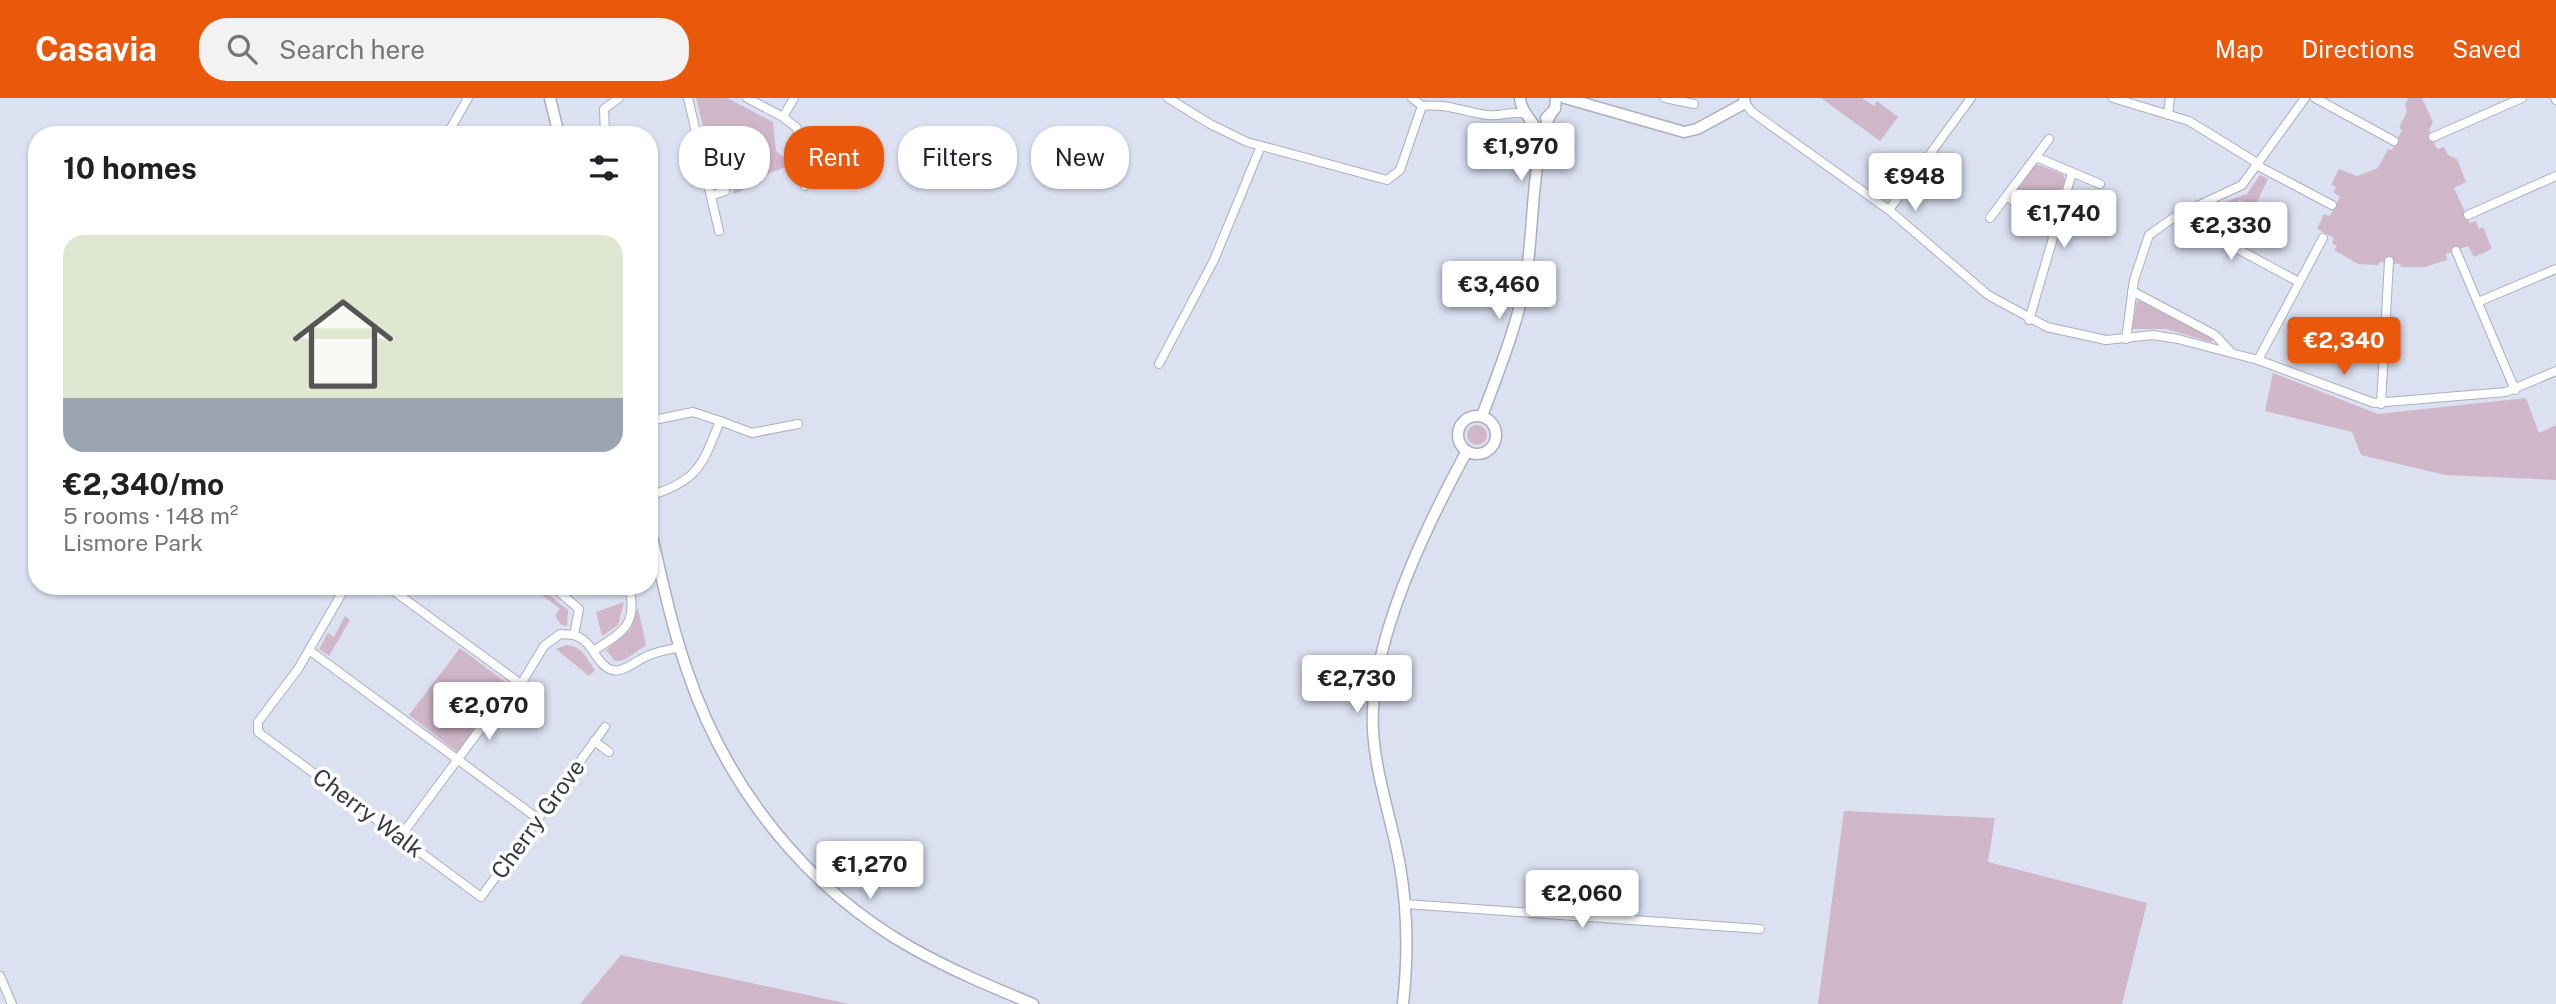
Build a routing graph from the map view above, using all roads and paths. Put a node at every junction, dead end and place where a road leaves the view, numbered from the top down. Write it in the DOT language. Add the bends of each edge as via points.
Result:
graph roads {
  1 [pos="467,98"];
  2 [pos="550,98"];
  3 [pos="619,98"];
  4 [pos="688,98"];
  5 [pos="747,98"];
  6 [pos="794,98"];
  7 [pos="1412,98"];
  8 [pos="1520,98"];
  9 [pos="1556,98"];
  10 [pos="1665,98"];
  11 [pos="1970,98"];
  12 [pos="2113,98"];
  13 [pos="2170,98"];
  14 [pos="2305,98"];
  15 [pos="2315,98"];
  16 [pos="2522,98"];
  17 [pos="1172,99"];
  18 [pos="1570,100"];
  19 [pos="1744,101"];
  20 [pos="1694,104"];
  21 [pos="1422,106"];
  22 [pos="1552,113"];
  23 [pos="1500,114"];
  24 [pos="2168,115"];
  25 [pos="1528,116"];
  26 [pos="783,117"];
  27 [pos="452,126"];
  28 [pos="557,126"];
  29 [pos="605,126"];
  30 [pos="792,126"];
  31 [pos="2433,137"];
  32 [pos="2049,139"];
  33 [pos="1540,140"];
  34 [pos="2394,141"];
  35 [pos="1261,146"];
  36 [pos="2036,158"];
  37 [pos="2258,165"];
  38 [pos="2072,173"];
  39 [pos="2556,176"];
  40 [pos="2099,184"];
  41 [pos="725,191"];
  42 [pos="711,196"];
  43 [pos="2007,196"];
  44 [pos="2332,205"];
  45 [pos="1889,210"];
  46 [pos="2468,215"];
  47 [pos="2176,216"];
  48 [pos="1990,218"];
  49 [pos="719,230"];
  50 [pos="2054,236"];
  51 [pos="2323,238"];
  52 [pos="2456,251"];
  53 [pos="2389,261"];
  54 [pos="2556,269"];
  55 [pos="2299,282"];
  56 [pos="2132,291"];
  57 [pos="2478,302"];
  58 [pos="2029,320"];
  59 [pos="2126,339"];
  60 [pos="2231,352"];
  61 [pos="2258,360"];
  62 [pos="1159,364"];
  63 [pos="2556,371"];
  64 [pos="2515,390"];
  65 [pos="2381,404"];
  66 [pos="1482,416"];
  67 [pos="658,419"];
  68 [pos="720,421"];
  69 [pos="798,424"];
  70 [pos="1467,452"];
  71 [pos="658,493"];
  72 [pos="658,560"];
  73 [pos="341,595"];
  74 [pos="399,595"];
  75 [pos="563,595"];
  76 [pos="631,595"];
  77 [pos="575,635"];
  78 [pos="680,647"];
  79 [pos="309,650"];
  80 [pos="595,650"];
  81 [pos="521,684"];
  82 [pos="605,727"];
  83 [pos="594,741"];
  84 [pos="609,752"];
  85 [pos="459,761"];
  86 [pos="537,818"];
  87 [pos="400,837"];
  88 [pos="481,897"];
  89 [pos="1405,904"];
  90 [pos="1760,929"];
  91 [pos="0,976"];
  92 [pos="12,1004"];
  93 [pos="1033,1004"];
  94 [pos="1403,1004"];
  1 -- 27 [label="street"];
  2 -- 28 [label="street"];
  3 -- 29 [label="street" via="604,109"];
  4 -- 42 [label="street"];
  5 -- 26 [label="street"];
  6 -- 26 [label="street"];
  7 -- 21 [label="street"];
  8 -- 23 [label="street"];
  8 -- 25 [label="street"];
  9 -- 22 [label="street"];
  10 -- 20 [label="street"];
  11 -- 45 [label="street"];
  12 -- 24 [label="street"];
  13 -- 24 [label="street"];
  14 -- 37 [label="street"];
  15 -- 34 [label="street"];
  16 -- 31 [label="street"];
  17 -- 35 [label="street" via="1222,130"];
  18 -- 19 [label="street" via="1684,132"];
  18 -- 22 [label="street"];
  19 -- 45 [label="street" via="1752,112"];
  21 -- 23 [label="street"];
  21 -- 35 [label="street" via="1402,165 1390,179 1368,177"];
  22 -- 25 [label="street" via="1540,119"];
  22 -- 33 [label="street"];
  23 -- 25 [label="street"];
  24 -- 37 [label="street" via="2194,124"];
  25 -- 33 [label="street"];
  26 -- 30 [label="street"];
  32 -- 36 [label="street"];
  33 -- 66 [label="street" via="1525,284"];
  35 -- 62 [label="street" via="1214,260"];
  36 -- 38 [label="street"];
  36 -- 43 [label="street"];
  37 -- 44 [label="street"];
  37 -- 47 [label="street" via="2239,188"];
  38 -- 40 [label="street"];
  38 -- 50 [label="street"];
  39 -- 46 [label="street"];
  41 -- 42 [label="street"];
  42 -- 49 [label="street"];
  43 -- 48 [label="street"];
  43 -- 50 [label="street"];
  45 -- 58 [label="street" via="1982,290"];
  47 -- 55 [label="street"];
  47 -- 56 [label="street" via="2147,239"];
  50 -- 58 [label="street"];
  51 -- 55 [label="street"];
  52 -- 57 [label="street"];
  53 -- 65 [label="street"];
  54 -- 57 [label="street"];
  55 -- 61 [label="street"];
  56 -- 59 [label="street"];
  56 -- 60 [label="street" via="2220,337"];
  57 -- 64 [label="street"];
  58 -- 59 [label="street" via="2100,339"];
  59 -- 60 [label="street" via="2161,336"];
  60 -- 61 [label="street"];
  61 -- 65 [label="street"];
  63 -- 64 [label="street"];
  64 -- 65 [label="street"];
  66 -- 70 [label="street" via="1469,418 1460,427 1458,439"];
  66 -- 70 [label="street" via="1492,423 1495,442 1481,454"];
  67 -- 68 [label="street" via="693,412"];
  68 -- 69 [label="street" via="758,433"];
  68 -- 71 [label="street" via="699,470"];
  70 -- 89 [label="street" via="1439,502 1405,585 1375,695 1376,754"];
  72 -- 78 [label="street"];
  73 -- 79 [label="street"];
  74 -- 81 [label="street"];
  75 -- 77 [label="street" via="580,613"];
  76 -- 80 [label="street" via="633,608 627,626"];
  77 -- 80 [label="street"];
  77 -- 81 [label="street" via="550,639"];
  78 -- 80 [label="street" via="644,657 621,671 607,667"];
  78 -- 93 [label="street" via="707,722 730,767 771,827 814,873 900,941"];
  79 -- 85 [label="street"];
  79 -- 87 [label="street, Cherry Walk" via="258,732"];
  81 -- 85 [label="street"];
  82 -- 83 [label="street, Cherry Grove"];
  83 -- 84 [label="street, Cherry Grove"];
  83 -- 86 [label="street, Cherry Grove"];
  85 -- 86 [label="street"];
  85 -- 87 [label="street"];
  86 -- 88 [label="street, Cherry Grove"];
  87 -- 88 [label="street, Cherry Walk"];
  89 -- 90 [label="street"];
  89 -- 94 [label="street"];
  91 -- 92 [label="street"];
}
